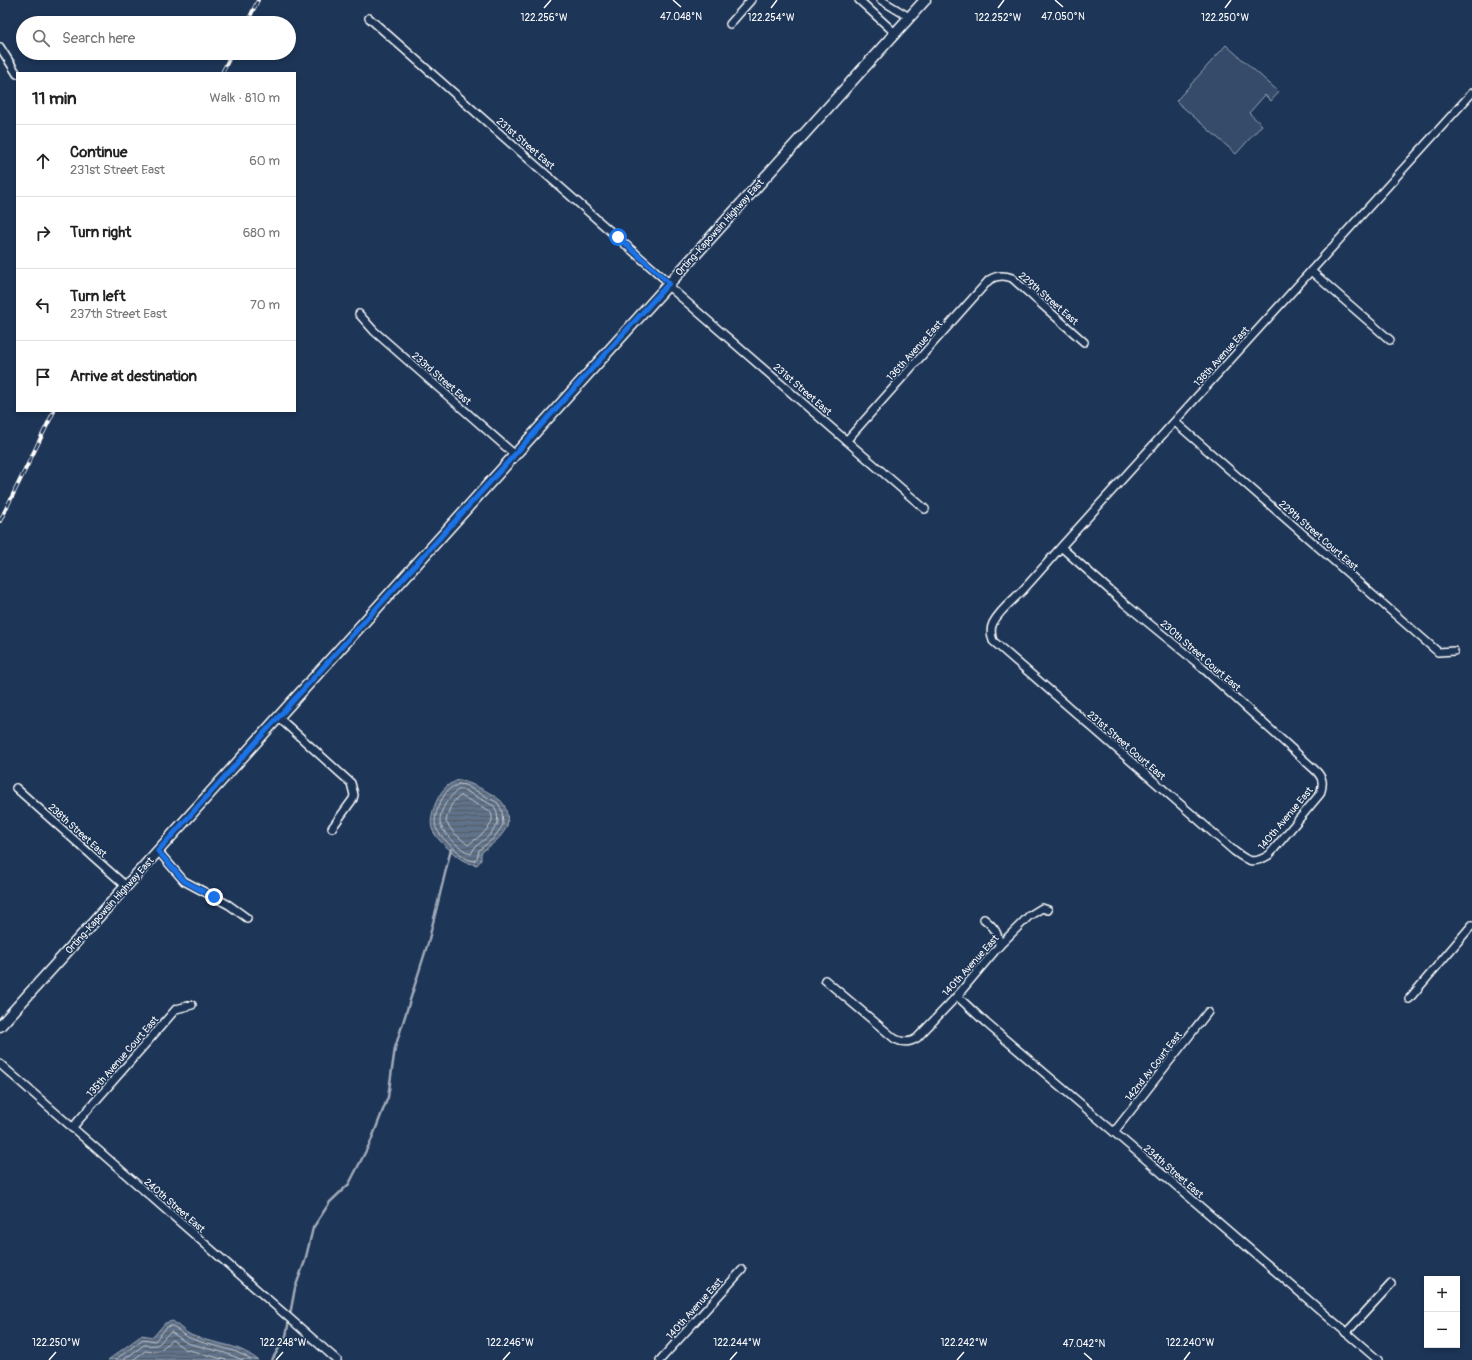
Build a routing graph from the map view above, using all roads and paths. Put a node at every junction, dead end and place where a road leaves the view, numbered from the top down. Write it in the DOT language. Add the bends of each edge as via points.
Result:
graph roads {
  1 [pos="750,0"];
  2 [pos="859,0"];
  3 [pos="881,0"];
  4 [pos="925,0"];
  5 [pos="909,17"];
  6 [pos="369,18"];
  7 [pos="730,24"];
  8 [pos="895,33"];
  9 [pos="0,47"];
  10 [pos="16,72"];
  11 [pos="1472,93"];
  12 [pos="1311,271"];
  13 [pos="998,276"];
  14 [pos="668,284"];
  15 [pos="359,314"];
  16 [pos="1390,340"];
  17 [pos="1084,342"];
  18 [pos="1176,422"];
  19 [pos="846,440"];
  20 [pos="514,454"];
  21 [pos="925,509"];
  22 [pos="1061,547"];
  23 [pos="991,636"];
  24 [pos="1454,651"];
  25 [pos="278,717"];
  26 [pos="1323,781"];
  27 [pos="16,788"];
  28 [pos="332,828"];
  29 [pos="158,851"];
  30 [pos="1256,861"];
  31 [pos="126,886"];
  32 [pos="1048,910"];
  33 [pos="247,918"];
  34 [pos="984,919"];
  35 [pos="1472,925"];
  36 [pos="999,946"];
  37 [pos="824,980"];
  38 [pos="957,996"];
  39 [pos="1409,999"];
  40 [pos="192,1005"];
  41 [pos="1208,1012"];
  42 [pos="0,1026"];
  43 [pos="0,1064"];
  44 [pos="72,1128"];
  45 [pos="1114,1132"];
  46 [pos="742,1270"];
  47 [pos="1391,1284"];
  48 [pos="1346,1333"];
  49 [pos="337,1360"];
  50 [pos="660,1360"];
  51 [pos="1378,1360"];
  1 -- 7 [label="street"];
  2 -- 8 [label="street"];
  3 -- 5 [label="street"];
  4 -- 5 [label="main road, Orting-Kapowsin Highway East"];
  5 -- 8 [label="main road, Orting-Kapowsin Highway East"];
  6 -- 14 [label="street, 231st Street East"];
  8 -- 14 [label="main road, Orting-Kapowsin Highway East"];
  9 -- 10 [label="street"];
  11 -- 12 [label="street, 138th Avenue East"];
  12 -- 16 [label="street"];
  12 -- 18 [label="street, 138th Avenue East"];
  13 -- 17 [label="street, 229th Street East" via="1012,278"];
  13 -- 19 [label="street, 136th Avenue East" via="989,280"];
  14 -- 19 [label="street, 231st Street East"];
  14 -- 20 [label="main road, Orting-Kapowsin Highway East"];
  15 -- 20 [label="street, 233rd Street East" via="374,331"];
  18 -- 22 [label="street, 138th Avenue East"];
  18 -- 24 [label="street, 229th Street Court East" via="1438,652"];
  19 -- 21 [label="street, 231st Street East"];
  20 -- 25 [label="main road, Orting-Kapowsin Highway East"];
  22 -- 23 [label="street, 138th Avenue East" via="997,618"];
  22 -- 26 [label="street, 230th Street Court East" via="1223,687 1314,769"];
  23 -- 30 [label="street, 231st Street Court East" via="993,641 1015,661 1228,846 1245,859"];
  25 -- 28 [label="street" via="353,786 353,799"];
  25 -- 29 [label="main road, Orting-Kapowsin Highway East"];
  26 -- 30 [label="street, 140th Avenue East" via="1320,794 1279,843 1268,855"];
  27 -- 31 [label="street, 238th Street East"];
  29 -- 31 [label="main road, Orting-Kapowsin Highway East"];
  29 -- 33 [label="street" via="184,881 229,905"];
  31 -- 42 [label="main road, Orting-Kapowsin Highway East"];
  32 -- 36 [label="street, 140th Avenue East" via="1042,908 1029,916"];
  34 -- 36 [label="street" via="997,933"];
  35 -- 39 [label="street"];
  36 -- 38 [label="street, 140th Avenue East"];
  37 -- 38 [label="street, 140th Avenue East" via="896,1039 905,1042 917,1038"];
  38 -- 45 [label="street, 234th Street East"];
  40 -- 44 [label="street, 135th Avenue Court East" via="176,1009"];
  41 -- 45 [label="street, 142nd Av Court East"];
  43 -- 44 [label="street, 240th Street East"];
  44 -- 49 [label="street, 240th Street East"];
  45 -- 48 [label="street, 234th Street East"];
  46 -- 50 [label="street, 140th Avenue East"];
  47 -- 48 [label="street"];
  48 -- 51 [label="street, 234th Street East"];
}
